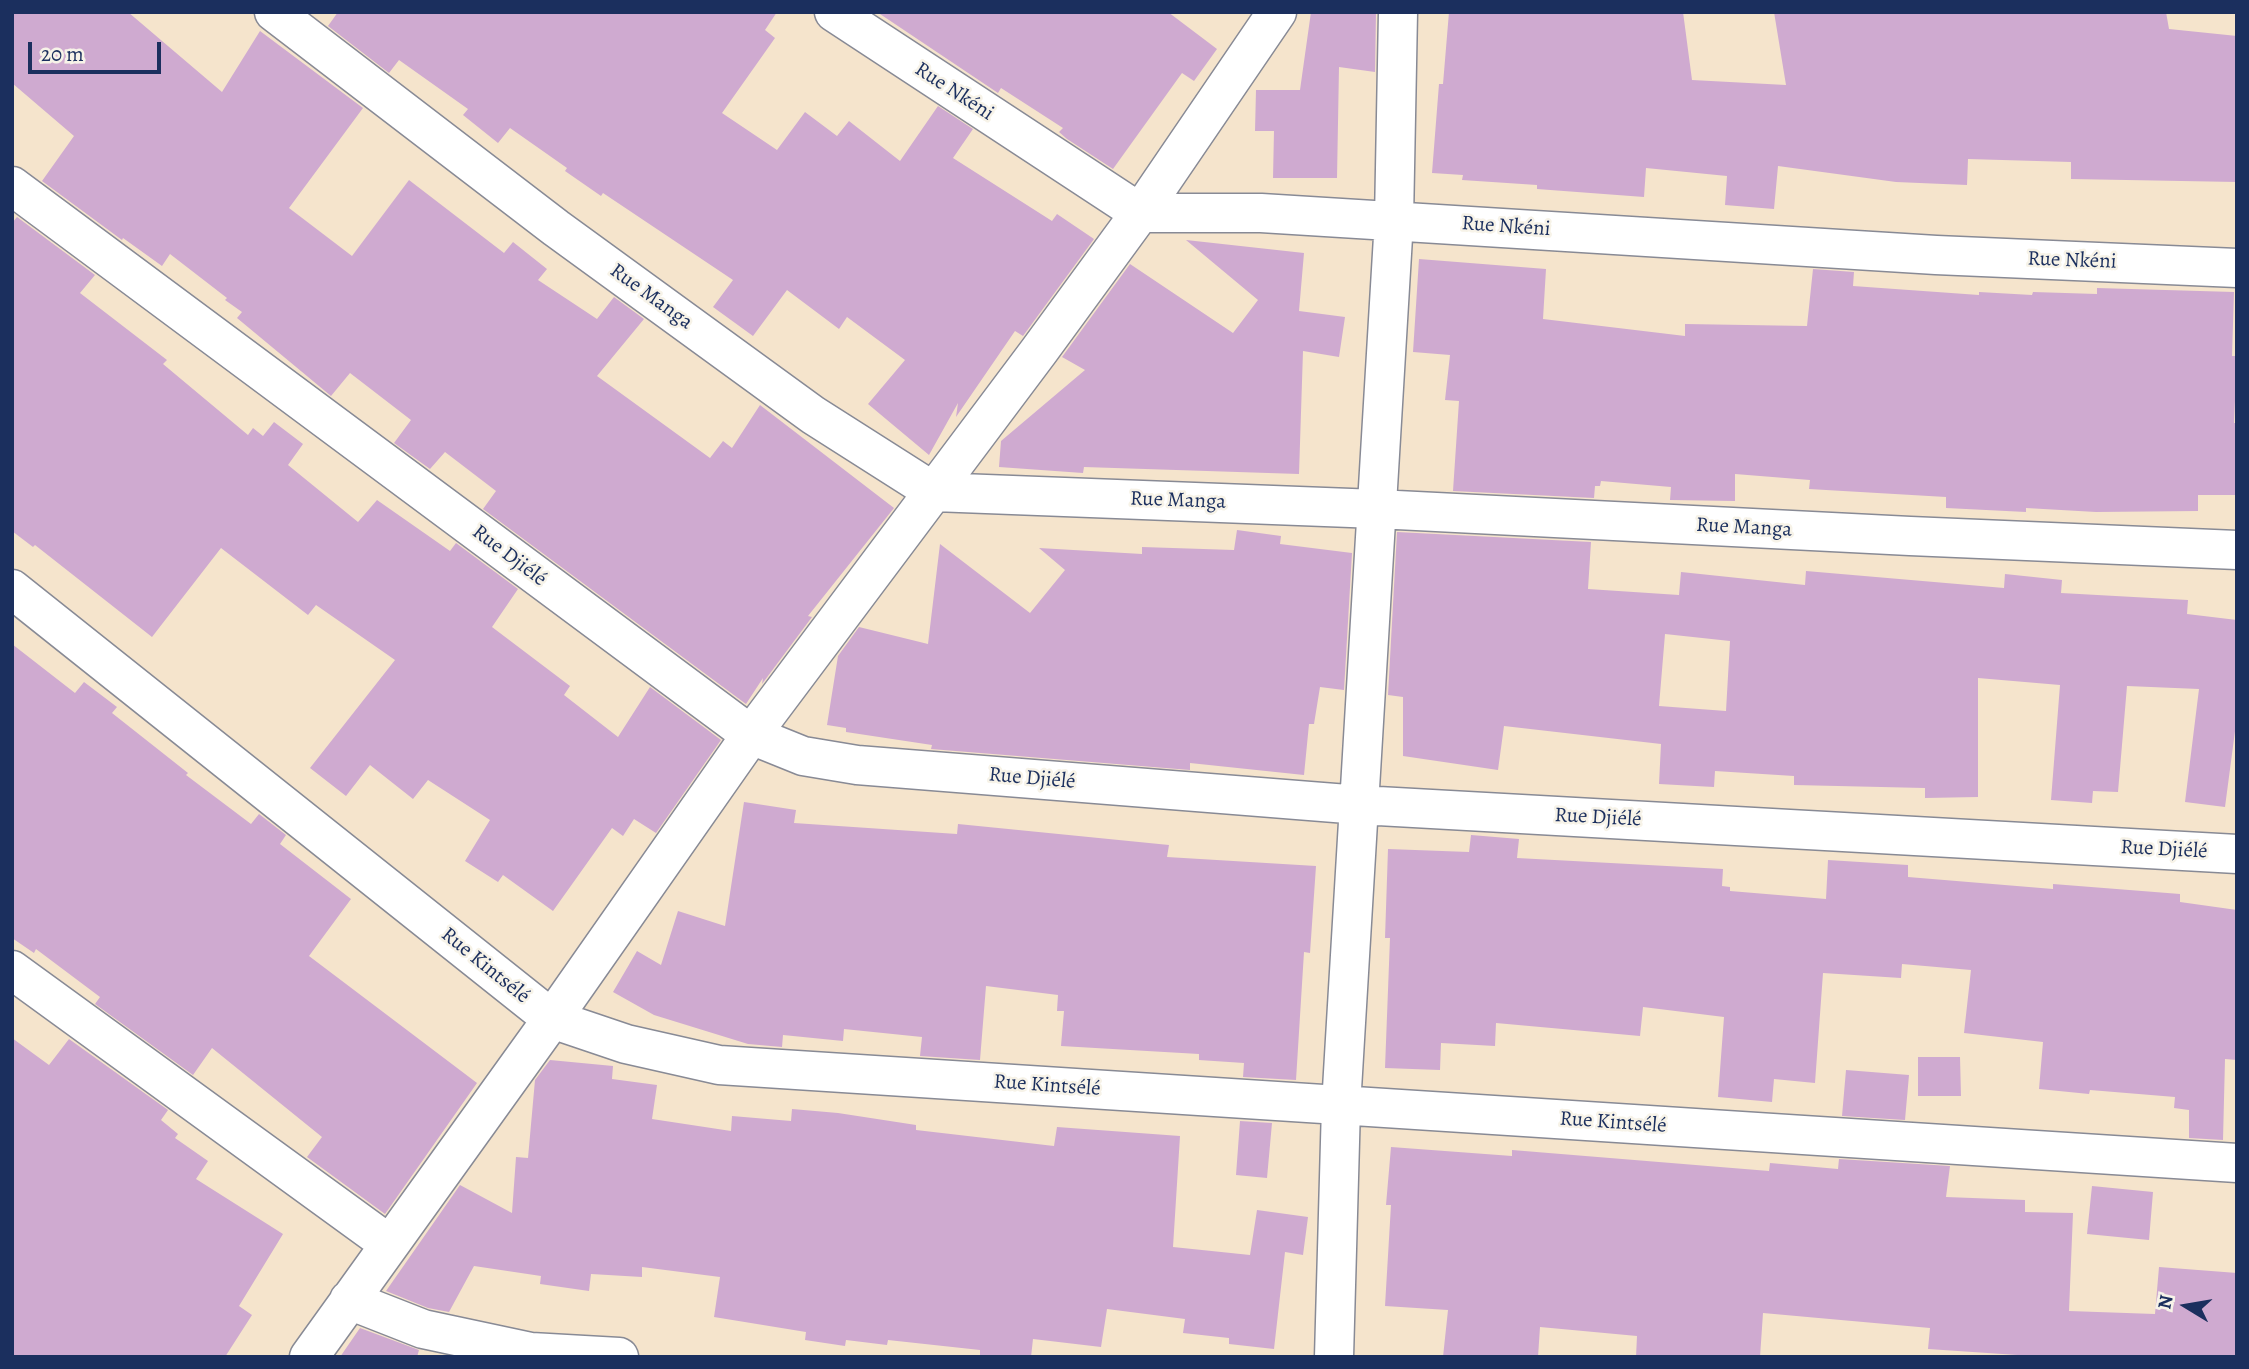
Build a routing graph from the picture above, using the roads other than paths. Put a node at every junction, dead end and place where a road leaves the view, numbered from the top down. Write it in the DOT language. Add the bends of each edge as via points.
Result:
graph roads {
  1 [pos="274,12"];
  2 [pos="834,12"];
  3 [pos="1277,12"];
  4 [pos="1398,12"];
  5 [pos="12,186"];
  6 [pos="1140,213"];
  7 [pos="1394,220"];
  8 [pos="2237,268"];
  9 [pos="934,492"];
  10 [pos="1377,509"];
  11 [pos="2237,550"];
  12 [pos="12,589"];
  13 [pos="751,736"];
  14 [pos="1360,805"];
  15 [pos="2237,854"];
  16 [pos="12,970"];
  17 [pos="552,1019"];
  18 [pos="1340,1106"];
  19 [pos="2237,1163"];
  20 [pos="389,1244"];
  21 [pos="349,1300"];
  22 [pos="309,1357"];
  23 [pos="619,1357"];
  24 [pos="1334,1357"];
  1 -- 9 [label="street, Rue Manga" via="556,228 790,399"];
  2 -- 6 [label="street, Rue Nkéni"];
  3 -- 6 [label="street"];
  4 -- 7 [label="street"];
  5 -- 13 [label="street, Rue Djiélé"];
  6 -- 7 [label="street, Rue Nkéni"];
  6 -- 9 [label="street"];
  7 -- 8 [label="street, Rue Nkéni" via="1936,255"];
  7 -- 10 [label="street"];
  9 -- 10 [label="street, Rue Manga"];
  9 -- 13 [label="street"];
  10 -- 11 [label="street, Rue Manga"];
  10 -- 14 [label="street"];
  12 -- 17 [label="street, Rue Kintsélé"];
  13 -- 14 [label="street, Rue Djiélé" via="803,756 857,765"];
  13 -- 17 [label="street"];
  14 -- 15 [label="street, Rue Djiélé"];
  14 -- 18 [label="street"];
  16 -- 20 [label="street"];
  17 -- 18 [label="street, Rue Kintsélé" via="626,1044 719,1065"];
  17 -- 20 [label="street"];
  18 -- 19 [label="street, Rue Kintsélé"];
  18 -- 24 [label="street"];
  20 -- 21 [label="street"];
  21 -- 22 [label="street"];
  21 -- 23 [label="street" via="423,1329 531,1352"];
}
